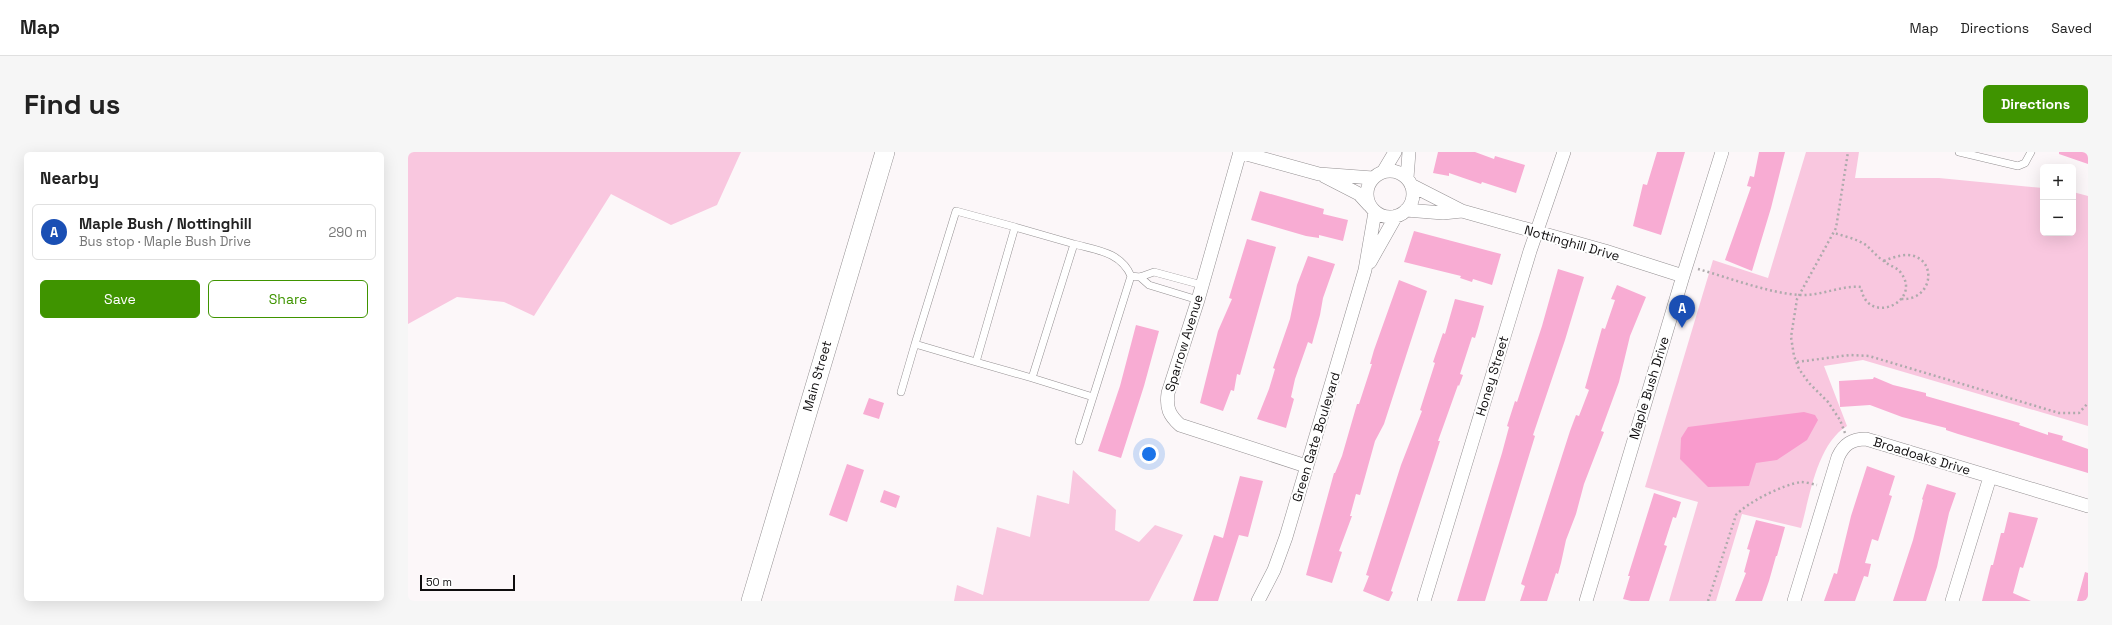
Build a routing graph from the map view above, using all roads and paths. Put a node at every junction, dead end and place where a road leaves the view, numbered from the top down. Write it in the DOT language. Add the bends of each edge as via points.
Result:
graph roads {
  1 [pos="885,152"];
  2 [pos="1240,152"];
  3 [pos="1395,152"];
  4 [pos="1409,152"];
  5 [pos="1564,152"];
  6 [pos="1722,152"];
  7 [pos="1848,152"];
  8 [pos="1959,152"];
  9 [pos="2031,152"];
  10 [pos="1319,174"];
  11 [pos="1378,175"];
  12 [pos="1409,181"];
  13 [pos="1372,208"];
  14 [pos="1462,211"];
  15 [pos="1401,213"];
  16 [pos="1014,227"];
  17 [pos="1536,232"];
  18 [pos="1834,233"];
  19 [pos="1074,244"];
  20 [pos="1883,261"];
  21 [pos="1365,270"];
  22 [pos="1685,270"];
  23 [pos="1131,276"];
  24 [pos="1140,277"];
  25 [pos="1202,285"];
  26 [pos="1800,295"];
  27 [pos="1901,299"];
  28 [pos="1198,300"];
  29 [pos="915,344"];
  30 [pos="976,362"];
  31 [pos="1796,362"];
  32 [pos="1032,378"];
  33 [pos="901,392"];
  34 [pos="1093,397"];
  35 [pos="2088,402"];
  36 [pos="1079,441"];
  37 [pos="1850,442"];
  38 [pos="1306,466"];
  39 [pos="1990,477"];
  40 [pos="1829,488"];
  41 [pos="2088,506"];
  42 [pos="751,601"];
  43 [pos="1258,601"];
  44 [pos="1424,601"];
  45 [pos="1586,601"];
  46 [pos="1708,601"];
  47 [pos="1794,601"];
  48 [pos="1952,601"];
  1 -- 42 [label="main road, Main Street"];
  2 -- 10 [label="street"];
  2 -- 25 [label="street, Sparrow Avenue"];
  3 -- 11 [label="street"];
  4 -- 12 [label="street" via="1406,167"];
  5 -- 17 [label="street, Honey Street"];
  6 -- 22 [label="street, Maple Bush Drive"];
  7 -- 18 [label="path"];
  8 -- 9 [label="lane" via="2018,166 2025,163"];
  10 -- 11 [label="street"];
  10 -- 13 [label="street" via="1359,194"];
  11 -- 12 [label="street" via="1396,172"];
  11 -- 13 [label="street" via="1367,191"];
  12 -- 14 [label="street, Nottinghill Drive"];
  12 -- 15 [label="street" via="1412,198"];
  13 -- 15 [label="street" via="1385,217"];
  13 -- 21 [label="street, Green Gate Boulevard"];
  14 -- 15 [label="street, Nottinghill Drive"];
  14 -- 17 [label="street, Nottinghill Drive"];
  15 -- 21 [label="street, Green Gate Boulevard"];
  16 -- 19 [label="lane"];
  16 -- 29 [label="lane" via="956,211"];
  16 -- 30 [label="lane"];
  17 -- 22 [label="street, Nottinghill Drive"];
  17 -- 44 [label="street, Honey Street"];
  18 -- 20 [label="path" via="1859,241"];
  18 -- 26 [label="path"];
  19 -- 23 [label="lane" via="1114,255 1128,269"];
  19 -- 32 [label="lane"];
  20 -- 27 [label="path" via="1902,273 1906,287"];
  20 -- 27 [label="path" via="1909,255 1927,268 1928,282 1925,289 1914,298"];
  21 -- 38 [label="street, Green Gate Boulevard"];
  22 -- 26 [label="path"];
  22 -- 45 [label="street, Maple Bush Drive"];
  23 -- 24 [label="lane"];
  23 -- 34 [label="lane"];
  24 -- 25 [label="lane" via="1154,272"];
  24 -- 28 [label="lane" via="1149,285"];
  25 -- 28 [label="street, Sparrow Avenue"];
  26 -- 27 [label="path" via="1819,294 1848,286 1861,287 1864,298 1875,307 1889,308"];
  26 -- 31 [label="path" via="1791,337"];
  28 -- 38 [label="street, Sparrow Avenue" via="1168,393 1166,406 1171,417 1180,425"];
  29 -- 30 [label="lane"];
  29 -- 33 [label="lane"];
  30 -- 32 [label="lane"];
  31 -- 35 [label="path" via="1860,354 2059,414 2079,413"];
  31 -- 37 [label="path" via="1809,384 1828,402"];
  32 -- 34 [label="lane"];
  34 -- 36 [label="lane"];
  37 -- 39 [label="street, Broadoaks Drive" via="1866,439"];
  37 -- 40 [label="street" via="1842,448 1838,456"];
  38 -- 43 [label="street, Green Gate Boulevard" via="1286,537 1274,570"];
  39 -- 41 [label="street, Broadoaks Drive"];
  39 -- 48 [label="street"];
  40 -- 46 [label="path" via="1802,482 1743,506 1736,516"];
  40 -- 47 [label="street"];
}
